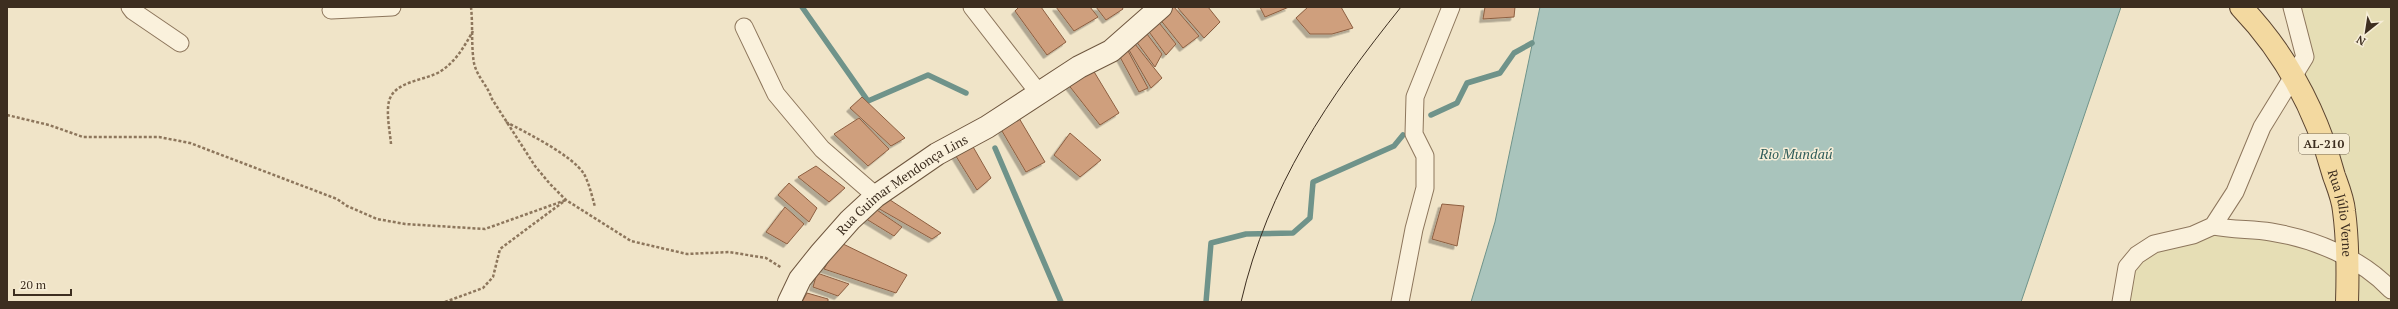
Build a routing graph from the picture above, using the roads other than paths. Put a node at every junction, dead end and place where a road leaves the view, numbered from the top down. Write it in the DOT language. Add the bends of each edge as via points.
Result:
graph roads {
  1 [pos="130,7"];
  2 [pos="392,7"];
  3 [pos="972,7"];
  4 [pos="1161,7"];
  5 [pos="1451,7"];
  6 [pos="2241,7"];
  7 [pos="2292,7"];
  8 [pos="331,10"];
  9 [pos="744,27"];
  10 [pos="180,43"];
  11 [pos="2293,75"];
  12 [pos="1038,92"];
  13 [pos="876,196"];
  14 [pos="2213,226"];
  15 [pos="2348,258"];
  16 [pos="2391,290"];
  17 [pos="789,302"];
  18 [pos="1400,302"];
  19 [pos="2121,302"];
  20 [pos="2347,302"];
  1 -- 10 [label="street"];
  2 -- 8 [label="street"];
  3 -- 12 [label="street"];
  4 -- 12 [label="street, Rua Guimar Mendonça Lins" via="1112,51"];
  5 -- 18 [label="street" via="1415,97 1414,134 1425,156 1425,188"];
  6 -- 11 [label="main road, Rua Júlio Verne / AL-210" via="2258,25"];
  7 -- 11 [label="street" via="2305,56"];
  9 -- 13 [label="street" via="776,94 822,148"];
  11 -- 14 [label="street" via="2262,127 2235,192"];
  11 -- 15 [label="main road, Rua Júlio Verne / AL-210" via="2307,101 2329,158 2344,209"];
  12 -- 13 [label="street, Rua Guimar Mendonça Lins" via="987,127 905,174"];
  13 -- 17 [label="street, Rua Guimar Mendonça Lins" via="850,220 800,279"];
  14 -- 15 [label="street" via="2278,234 2308,241"];
  14 -- 19 [label="street" via="2193,235 2154,244 2137,255 2127,267"];
  15 -- 16 [label="street" via="2380,278"];
  15 -- 20 [label="main road, Rua Júlio Verne / AL-210"];
}
